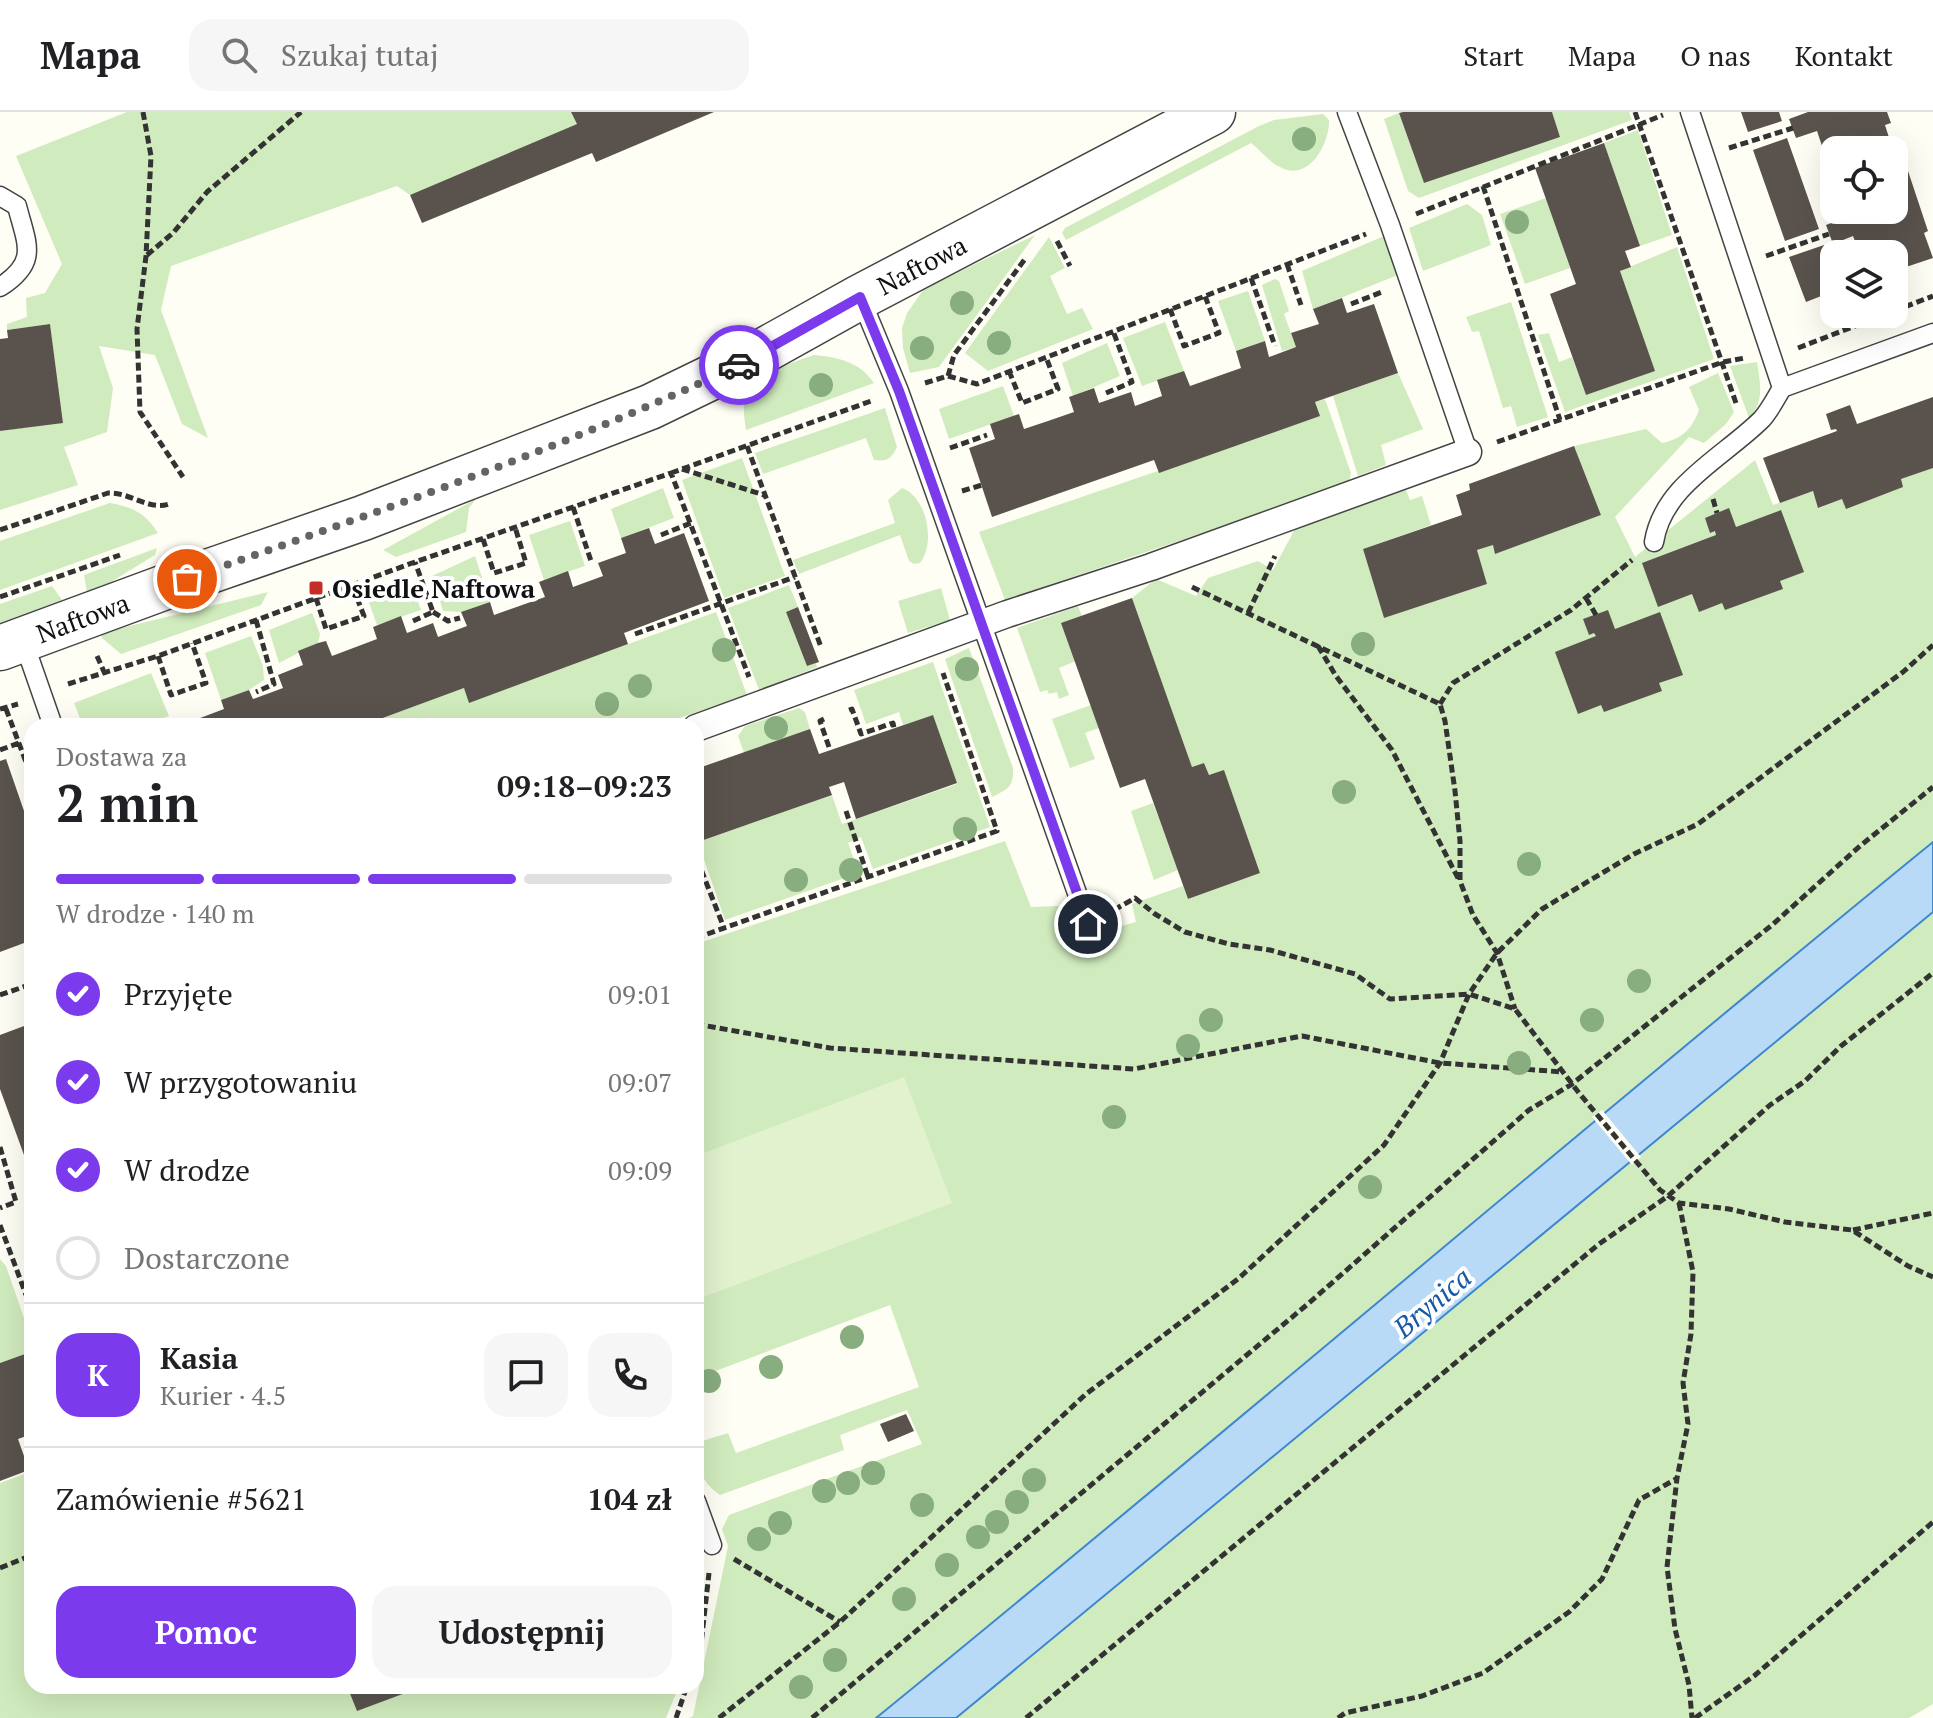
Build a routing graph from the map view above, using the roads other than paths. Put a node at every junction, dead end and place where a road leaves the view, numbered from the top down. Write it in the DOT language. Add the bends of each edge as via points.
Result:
graph roads {
  1 [pos="1213,112"];
  2 [pos="1347,112"];
  3 [pos="1690,112"];
  4 [pos="0,196"];
  5 [pos="0,287"];
  6 [pos="860,297"];
  7 [pos="1933,333"];
  8 [pos="1782,388"];
  9 [pos="1468,452"];
  10 [pos="1654,542"];
  11 [pos="982,624"];
  12 [pos="11,644"];
  13 [pos="50,718"];
  14 [pos="704,725"];
  15 [pos="1088,924"];
  16 [pos="704,1523"];
  17 [pos="712,1545"];
  1 -- 6 [label="street, Naftowa"];
  2 -- 9 [label="lane"];
  3 -- 8 [label="lane"];
  4 -- 5 [label="lane" via="17,206 28,251 21,271"];
  6 -- 11 [label="lane"];
  6 -- 12 [label="street, Naftowa" via="650,407"];
  7 -- 8 [label="lane"];
  8 -- 10 [label="lane" via="1764,417 1675,495 1660,517"];
  9 -- 11 [label="street"];
  11 -- 14 [label="street"];
  11 -- 15 [label="lane"];
  12 -- 13 [label="lane"];
  16 -- 17 [label="lane"];
}
